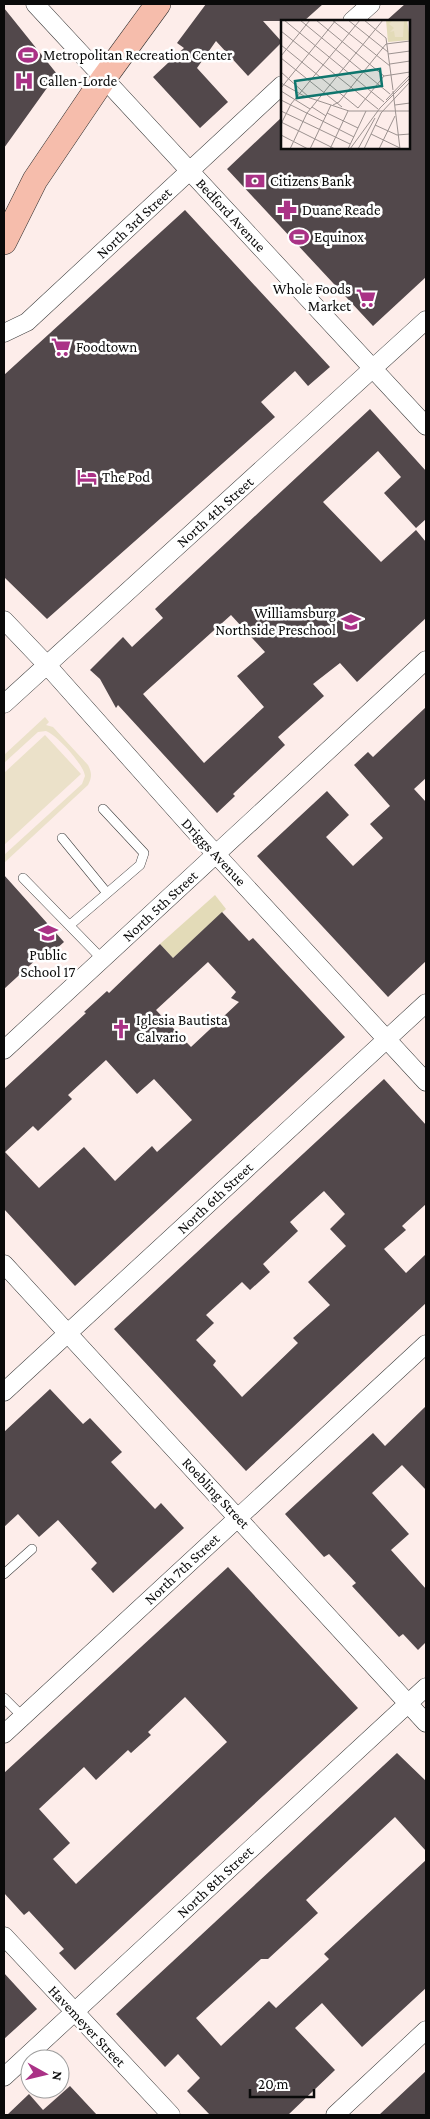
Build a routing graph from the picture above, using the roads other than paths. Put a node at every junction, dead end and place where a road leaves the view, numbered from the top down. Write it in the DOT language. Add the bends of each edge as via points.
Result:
graph roads {
  1 [pos="35,4"];
  2 [pos="158,4"];
  3 [pos="371,4"];
  4 [pos="353,20"];
  5 [pos="104,78"];
  6 [pos="281,86"];
  7 [pos="189,171"];
  8 [pos="4,242"];
  9 [pos="426,320"];
  10 [pos="4,333"];
  11 [pos="374,368"];
  12 [pos="426,426"];
  13 [pos="4,620"];
  14 [pos="426,660"];
  15 [pos="46,664"];
  16 [pos="4,704"];
  17 [pos="102,809"];
  18 [pos="62,838"];
  19 [pos="216,854"];
  20 [pos="23,878"];
  21 [pos="108,893"];
  22 [pos="70,925"];
  23 [pos="102,959"];
  24 [pos="426,1003"];
  25 [pos="387,1039"];
  26 [pos="4,1050"];
  27 [pos="426,1082"];
  28 [pos="4,1264"];
  29 [pos="68,1333"];
  30 [pos="426,1344"];
  31 [pos="4,1392"];
  32 [pos="238,1517"];
  33 [pos="32,1549"];
  34 [pos="4,1574"];
  35 [pos="426,1687"];
  36 [pos="4,1698"];
  37 [pos="408,1703"];
  38 [pos="23,1717"];
  39 [pos="426,1723"];
  40 [pos="4,1734"];
  41 [pos="4,1936"];
  42 [pos="74,2012"];
  43 [pos="426,2030"];
  44 [pos="4,2078"];
  45 [pos="170,2115"];
  46 [pos="334,2115"];
  1 -- 5 [label="street, Bedford Avenue"];
  2 -- 5 [label="main road"];
  3 -- 4 [label="street"];
  5 -- 7 [label="street, Bedford Avenue"];
  5 -- 8 [label="main road" via="35,180"];
  6 -- 7 [label="street, North 3rd Street"];
  7 -- 10 [label="street, North 3rd Street" via="27,322"];
  7 -- 11 [label="street, Bedford Avenue"];
  9 -- 11 [label="street, North 4th Street"];
  11 -- 12 [label="street, Bedford Avenue"];
  11 -- 15 [label="street, North 4th Street"];
  13 -- 15 [label="street, Driggs Avenue"];
  14 -- 19 [label="street, North 5th Street"];
  15 -- 16 [label="street, North 4th Street"];
  15 -- 19 [label="street, Driggs Avenue"];
  17 -- 21 [label="lane" via="144,853 140,865"];
  18 -- 21 [label="lane"];
  19 -- 23 [label="street, North 5th Street"];
  19 -- 25 [label="street, Driggs Avenue"];
  20 -- 22 [label="lane"];
  21 -- 22 [label="lane"];
  22 -- 23 [label="lane"];
  23 -- 26 [label="street, North 5th Street"];
  24 -- 25 [label="street, North 6th Street"];
  25 -- 27 [label="street, Driggs Avenue"];
  25 -- 29 [label="street, North 6th Street"];
  28 -- 29 [label="street, Roebling Street"];
  29 -- 31 [label="street, North 6th Street"];
  29 -- 32 [label="street, Roebling Street"];
  30 -- 32 [label="street, North 7th Street"];
  32 -- 37 [label="street, Roebling Street"];
  32 -- 38 [label="street, North 7th Street"];
  33 -- 34 [label="lane"];
  35 -- 37 [label="street, North 8th Street"];
  36 -- 38 [label="lane"];
  37 -- 39 [label="street, Roebling Street"];
  37 -- 42 [label="street, North 8th Street"];
  38 -- 40 [label="street, North 7th Street"];
  41 -- 42 [label="street, Havemeyer Street"];
  42 -- 44 [label="street, North 8th Street"];
  42 -- 45 [label="street, Havemeyer Street"];
  43 -- 46 [label="street"];
}
